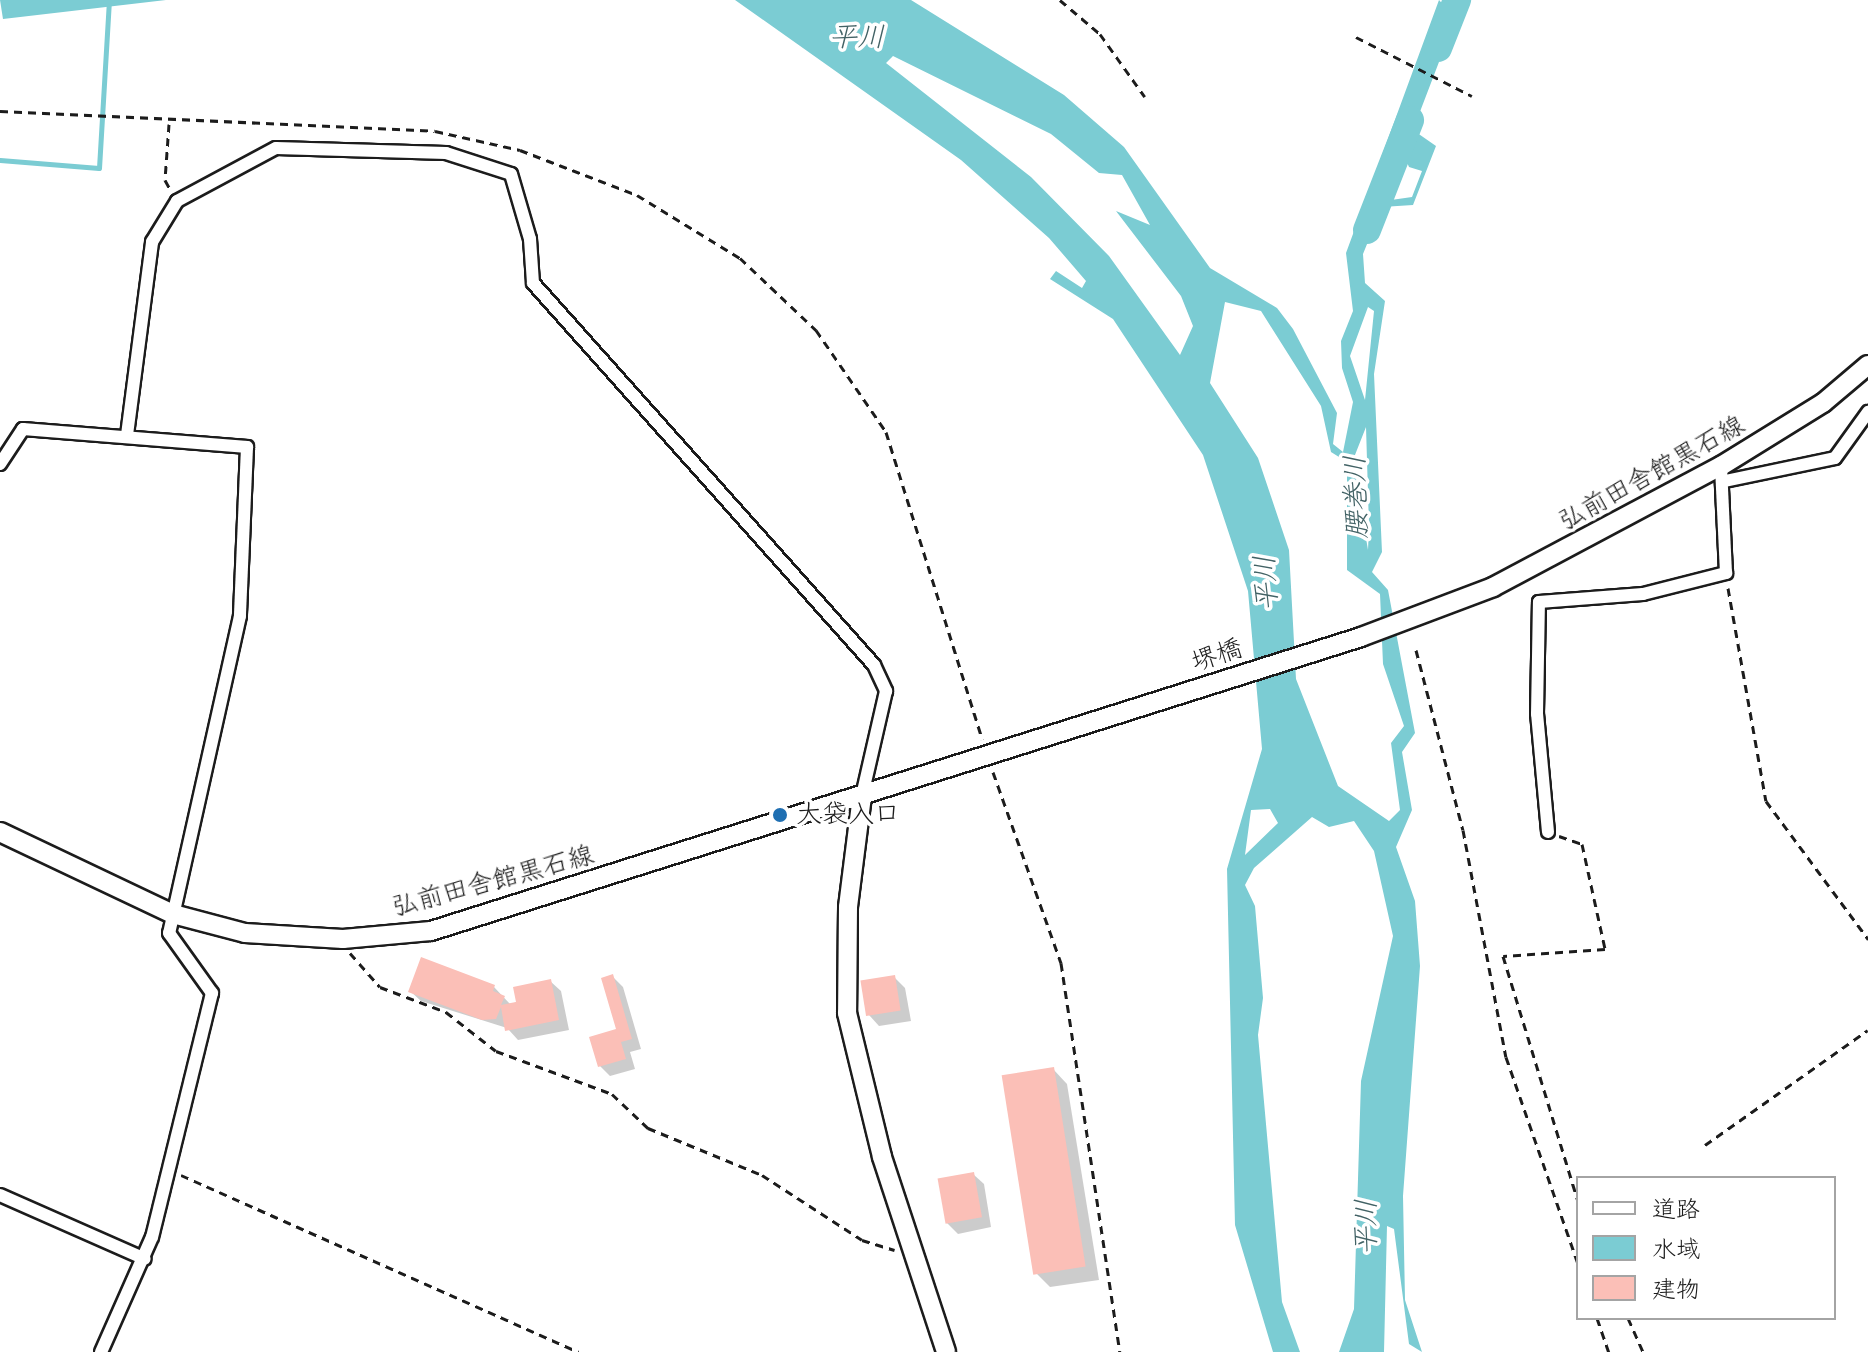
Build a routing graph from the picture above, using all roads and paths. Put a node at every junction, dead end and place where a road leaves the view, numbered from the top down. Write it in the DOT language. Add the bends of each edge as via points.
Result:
graph roads {
  1 [pos="1060,0"];
  2 [pos="1356,37"];
  3 [pos="1472,96"];
  4 [pos="1145,97"];
  5 [pos="0,111"];
  6 [pos="169,124"];
  7 [pos="177,201"];
  8 [pos="1868,365"];
  9 [pos="1868,412"];
  10 [pos="127,435"];
  11 [pos="0,464"];
  12 [pos="1723,474"];
  13 [pos="1726,573"];
  14 [pos="1447,604"];
  15 [pos="1416,650"];
  16 [pos="994,755"];
  17 [pos="862,796"];
  18 [pos="0,832"];
  19 [pos="1548,832"];
  20 [pos="173,914"];
  21 [pos="343,939"];
  22 [pos="1868,939"];
  23 [pos="1868,1030"];
  24 [pos="1705,1145"];
  25 [pos="167,1169"];
  26 [pos="0,1195"];
  27 [pos="1576,1195"];
  28 [pos="915,1251"];
  29 [pos="1576,1258"];
  30 [pos="145,1259"];
  31 [pos="1598,1320"];
  32 [pos="1629,1320"];
  33 [pos="101,1352"];
  34 [pos="578,1352"];
  35 [pos="946,1352"];
  36 [pos="1120,1352"];
  37 [pos="1609,1352"];
  38 [pos="1643,1352"];
  1 -- 4 [label="path" via="1100,34"];
  2 -- 3 [label="path"];
  5 -- 6 [label="path"];
  6 -- 7 [label="path" via="165,180"];
  6 -- 16 [label="path" via="435,131 520,150 637,195 740,258 816,330 886,432"];
  7 -- 10 [label="street" via="152,242"];
  7 -- 17 [label="street" via="276,148 446,153 511,174 530,239 533,283 874,665 886,691"];
  8 -- 12 [label="main road, 弘前田舎館黒石線"];
  9 -- 12 [label="street" via="1835,458"];
  10 -- 11 [label="street" via="23,429"];
  10 -- 20 [label="street" via="247,447 240,616"];
  12 -- 13 [label="street"];
  12 -- 14 [label="main road, 弘前田舎館黒石線" via="1538,567"];
  13 -- 19 [label="street" via="1643,594 1539,602 1537,714"];
  13 -- 22 [label="path" via="1766,801"];
  14 -- 16 [label="main road, 堺橋"];
  15 -- 29 [label="path" via="1454,789 1506,1057"];
  16 -- 17 [label="main road, 弘前田舎館黒石線"];
  16 -- 36 [label="path" via="1061,963"];
  17 -- 21 [label="main road, 弘前田舎館黒石線" via="492,915 419,933"];
  17 -- 28 [label="main road" via="848,907 847,1013"];
  18 -- 20 [label="main road, 弘前田舎館黒石線"];
  19 -- 27 [label="path" via="1582,844 1605,949 1503,956"];
  20 -- 21 [label="main road, 弘前田舎館黒石線" via="245,933"];
  20 -- 25 [label="street" via="170,944 212,993"];
  21 -- 28 [label="path" via="365,977 446,1012 496,1051 612,1094 648,1128 762,1175 862,1240"];
  23 -- 24 [label="path"];
  25 -- 30 [label="street"];
  25 -- 34 [label="path"];
  26 -- 30 [label="street"];
  28 -- 35 [label="main road"];
  30 -- 33 [label="street"];
  31 -- 37 [label="path"];
  32 -- 38 [label="path"];
}
